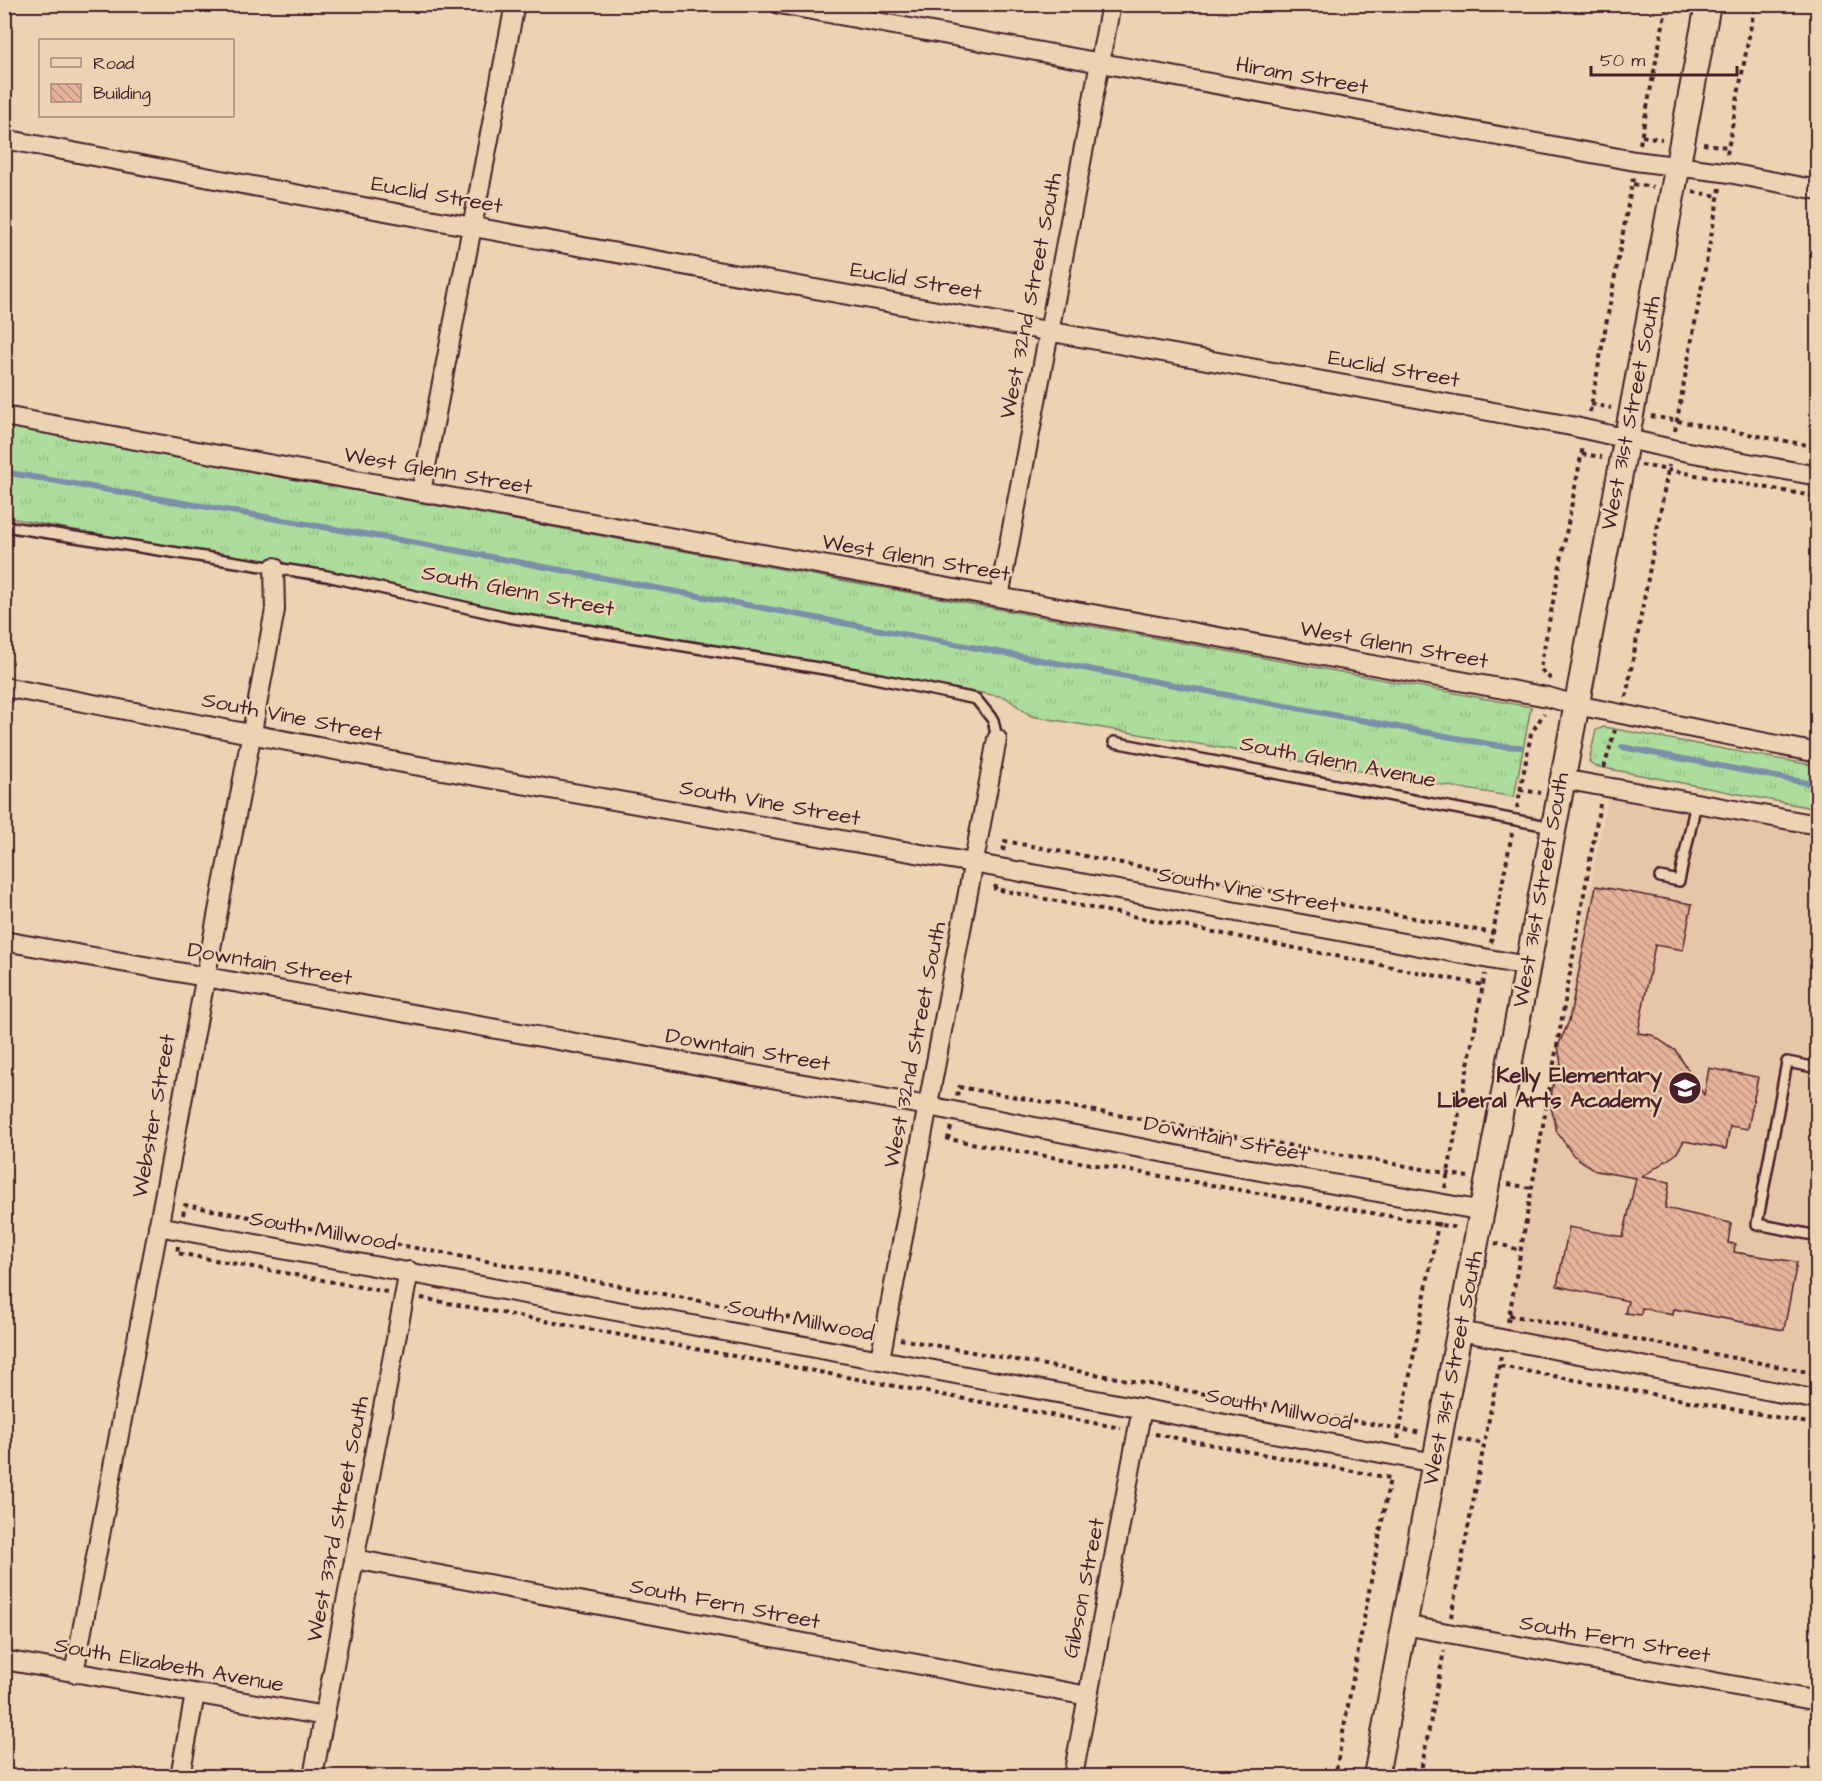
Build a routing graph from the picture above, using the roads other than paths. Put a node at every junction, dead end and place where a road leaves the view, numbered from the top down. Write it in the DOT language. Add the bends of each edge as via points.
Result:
graph roads {
  1 [pos="515,4"];
  2 [pos="779,4"];
  3 [pos="1111,4"];
  4 [pos="1708,4"];
  5 [pos="1100,63"];
  6 [pos="4,139"];
  7 [pos="1677,166"];
  8 [pos="1818,190"];
  9 [pos="473,225"];
  10 [pos="1049,330"];
  11 [pos="4,416"];
  12 [pos="1624,450"];
  13 [pos="1818,476"];
  14 [pos="421,492"];
  15 [pos="4,526"];
  16 [pos="274,567"];
  17 [pos="999,597"];
  18 [pos="4,687"];
  19 [pos="1575,705"];
  20 [pos="251,733"];
  21 [pos="998,740"];
  22 [pos="1114,742"];
  23 [pos="1818,753"];
  24 [pos="1562,778"];
  25 [pos="1696,803"];
  26 [pos="1818,825"];
  27 [pos="1552,827"];
  28 [pos="974,863"];
  29 [pos="1660,877"];
  30 [pos="4,941"];
  31 [pos="1527,966"];
  32 [pos="204,977"];
  33 [pos="1818,1068"];
  34 [pos="928,1106"];
  35 [pos="1483,1211"];
  36 [pos="158,1226"];
  37 [pos="1818,1236"];
  38 [pos="409,1271"];
  39 [pos="1460,1331"];
  40 [pos="880,1359"];
  41 [pos="1816,1406"];
  42 [pos="1142,1408"];
  43 [pos="1435,1463"];
  44 [pos="354,1559"];
  45 [pos="1404,1625"];
  46 [pos="4,1660"];
  47 [pos="74,1673"];
  48 [pos="195,1694"];
  49 [pos="1088,1695"];
  50 [pos="1818,1701"];
  51 [pos="325,1716"];
  52 [pos="180,1776"];
  53 [pos="313,1776"];
  54 [pos="1073,1776"];
  55 [pos="1376,1776"];
  1 -- 9 [label="street"];
  2 -- 5 [label="street, Hiram Street"];
  3 -- 5 [label="street, West 32nd Street South"];
  4 -- 7 [label="street, West 31st Street South"];
  5 -- 7 [label="street, Hiram Street"];
  5 -- 10 [label="street, West 32nd Street South"];
  6 -- 9 [label="street, Euclid Street"];
  7 -- 8 [label="street, Hiram Street"];
  7 -- 12 [label="street, West 31st Street South"];
  9 -- 10 [label="street, Euclid Street"];
  9 -- 14 [label="street"];
  10 -- 12 [label="street, Euclid Street" via="1587,429"];
  10 -- 17 [label="street, West 32nd Street South"];
  11 -- 14 [label="street, West Glenn Street"];
  12 -- 13 [label="street, Euclid Street"];
  12 -- 19 [label="street, West 31st Street South"];
  14 -- 17 [label="street, West Glenn Street"];
  15 -- 16 [label="lane, South Glenn Street"];
  16 -- 20 [label="street, Webster Street" via="275,610"];
  16 -- 21 [label="lane, South Glenn Street" via="508,617 855,674 976,699 993,720"];
  17 -- 19 [label="street, West Glenn Street"];
  18 -- 20 [label="street, South Vine Street"];
  19 -- 23 [label="street, West Glenn Street"];
  19 -- 24 [label="street, West 31st Street South"];
  20 -- 28 [label="street, South Vine Street"];
  20 -- 32 [label="street, Webster Street"];
  21 -- 28 [label="street, West 32nd Street South"];
  22 -- 27 [label="lane, South Glenn Avenue"];
  24 -- 25 [label="street"];
  24 -- 27 [label="street, West 31st Street South"];
  25 -- 26 [label="street"];
  25 -- 29 [label="lane" via="1679,881"];
  27 -- 31 [label="street, West 31st Street South"];
  28 -- 31 [label="street, South Vine Street"];
  28 -- 34 [label="street, West 32nd Street South"];
  30 -- 32 [label="street, Downtain Street"];
  31 -- 35 [label="street, West 31st Street South"];
  32 -- 34 [label="street, Downtain Street"];
  32 -- 36 [label="street, Webster Street"];
  33 -- 37 [label="lane" via="1787,1062 1757,1224"];
  34 -- 35 [label="street, Downtain Street"];
  34 -- 40 [label="street, West 32nd Street South"];
  35 -- 39 [label="street, West 31st Street South"];
  36 -- 38 [label="street, South Millwood"];
  36 -- 47 [label="street, Webster Street"];
  38 -- 40 [label="street, South Millwood"];
  38 -- 44 [label="street, West 33rd Street South"];
  39 -- 41 [label="street"];
  39 -- 43 [label="street, West 31st Street South"];
  40 -- 42 [label="street, South Millwood"];
  42 -- 43 [label="street, South Millwood"];
  42 -- 49 [label="street, Gibson Street"];
  43 -- 45 [label="street, West 31st Street South"];
  44 -- 49 [label="street, South Fern Street"];
  44 -- 51 [label="street, West 33rd Street South"];
  45 -- 50 [label="street, South Fern Street"];
  45 -- 55 [label="street, West 31st Street South"];
  46 -- 47 [label="street, South Elizabeth Avenue"];
  47 -- 48 [label="street, South Elizabeth Avenue"];
  48 -- 51 [label="street, South Elizabeth Avenue"];
  48 -- 52 [label="street"];
  49 -- 54 [label="street, Gibson Street"];
  51 -- 53 [label="street, West 33rd Street South"];
}
